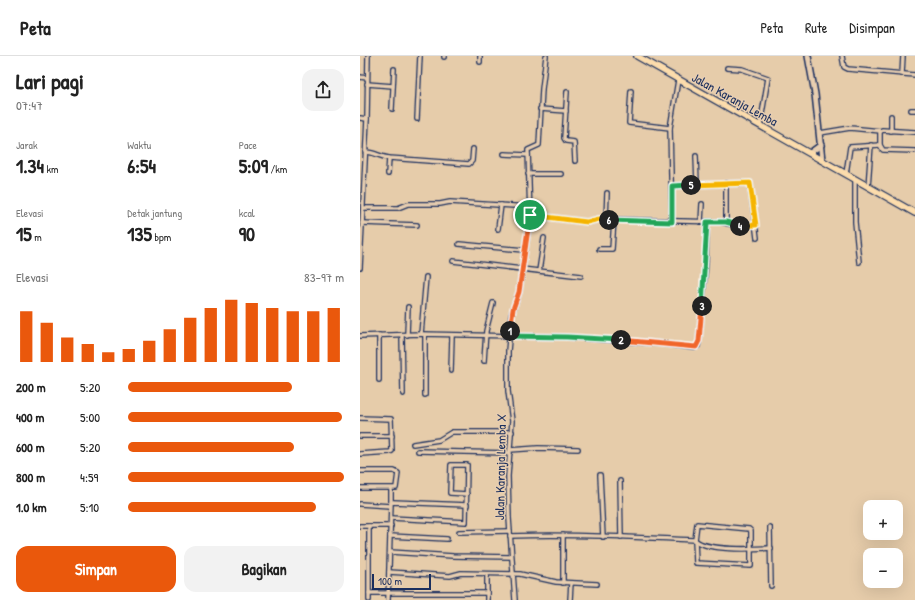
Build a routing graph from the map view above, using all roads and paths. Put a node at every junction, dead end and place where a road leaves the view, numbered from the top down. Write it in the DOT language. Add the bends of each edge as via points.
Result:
graph roads {
  1 [pos="368,56"];
  2 [pos="420,56"];
  3 [pos="480,56"];
  4 [pos="546,56"];
  5 [pos="638,56"];
  6 [pos="808,56"];
  7 [pos="842,56"];
  8 [pos="903,56"];
  9 [pos="480,62"];
  10 [pos="726,68"];
  11 [pos="394,69"];
  12 [pos="902,74"];
  13 [pos="915,75"];
  14 [pos="360,77"];
  15 [pos="367,78"];
  16 [pos="678,80"];
  17 [pos="367,84"];
  18 [pos="393,86"];
  19 [pos="631,91"];
  20 [pos="567,92"];
  21 [pos="392,109"];
  22 [pos="540,109"];
  23 [pos="566,111"];
  24 [pos="891,116"];
  25 [pos="360,118"];
  26 [pos="367,119"];
  27 [pos="417,119"];
  28 [pos="760,126"];
  29 [pos="670,128"];
  30 [pos="882,131"];
  31 [pos="891,131"];
  32 [pos="915,132"];
  33 [pos="820,133"];
  34 [pos="360,134"];
  35 [pos="366,134"];
  36 [pos="880,144"];
  37 [pos="821,145"];
  38 [pos="871,145"];
  39 [pos="473,149"];
  40 [pos="915,151"];
  41 [pos="365,152"];
  42 [pos="810,153"];
  43 [pos="504,154"];
  44 [pos="528,155"];
  45 [pos="696,156"];
  46 [pos="389,158"];
  47 [pos="822,160"];
  48 [pos="575,161"];
  49 [pos="388,174"];
  50 [pos="528,174"];
  51 [pos="561,174"];
  52 [pos="846,174"];
  53 [pos="855,180"];
  54 [pos="726,183"];
  55 [pos="697,184"];
  56 [pos="362,186"];
  57 [pos="672,186"];
  58 [pos="868,187"];
  59 [pos="607,193"];
  60 [pos="702,204"];
  61 [pos="501,205"];
  62 [pos="529,207"];
  63 [pos="363,208"];
  64 [pos="915,213"];
  65 [pos="530,215"];
  66 [pos="606,220"];
  67 [pos="614,220"];
  68 [pos="672,222"];
  69 [pos="701,222"];
  70 [pos="707,222"];
  71 [pos="726,222"];
  72 [pos="362,224"];
  73 [pos="417,225"];
  74 [pos="756,225"];
  75 [pos="498,229"];
  76 [pos="544,238"];
  77 [pos="757,238"];
  78 [pos="459,244"];
  79 [pos="524,250"];
  80 [pos="599,250"];
  81 [pos="453,260"];
  82 [pos="360,262"];
  83 [pos="859,262"];
  84 [pos="360,268"];
  85 [pos="522,268"];
  86 [pos="539,271"];
  87 [pos="581,276"];
  88 [pos="426,277"];
  89 [pos="493,303"];
  90 [pos="408,306"];
  91 [pos="379,335"];
  92 [pos="402,335"];
  93 [pos="407,335"];
  94 [pos="423,335"];
  95 [pos="485,335"];
  96 [pos="360,336"];
  97 [pos="452,336"];
  98 [pos="509,336"];
  99 [pos="484,361"];
  100 [pos="451,371"];
  101 [pos="379,380"];
  102 [pos="403,394"];
  103 [pos="425,395"];
  104 [pos="360,418"];
  105 [pos="512,432"];
  106 [pos="360,436"];
  107 [pos="392,436"];
  108 [pos="413,444"];
  109 [pos="578,449"];
  110 [pos="418,451"];
  111 [pos="510,452"];
  112 [pos="360,454"];
  113 [pos="360,471"];
  114 [pos="600,475"];
  115 [pos="620,481"];
  116 [pos="360,488"];
  117 [pos="391,489"];
  118 [pos="467,494"];
  119 [pos="360,504"];
  120 [pos="391,504"];
  121 [pos="467,505"];
  122 [pos="391,518"];
  123 [pos="360,526"];
  124 [pos="370,526"];
  125 [pos="391,526"];
  126 [pos="770,527"];
  127 [pos="510,531"];
  128 [pos="459,532"];
  129 [pos="563,535"];
  130 [pos="390,536"];
  131 [pos="510,536"];
  132 [pos="603,537"];
  133 [pos="622,537"];
  134 [pos="447,539"];
  135 [pos="695,540"];
  136 [pos="771,548"];
  137 [pos="751,549"];
  138 [pos="390,552"];
  139 [pos="511,557"];
  140 [pos="389,572"];
  141 [pos="487,574"];
  142 [pos="512,574"];
  143 [pos="563,582"];
  144 [pos="571,583"];
  145 [pos="597,584"];
  146 [pos="770,586"];
  147 [pos="388,592"];
  148 [pos="369,593"];
  149 [pos="487,594"];
  150 [pos="369,600"];
  151 [pos="388,600"];
  152 [pos="487,600"];
  153 [pos="515,600"];
  154 [pos="570,600"];
  1 -- 15 [label="street"];
  2 -- 27 [label="street"];
  3 -- 9 [label="street"];
  4 -- 22 [label="street"];
  5 -- 16 [label="main road, Jalan Karanja Lemba"];
  6 -- 33 [label="main road"];
  7 -- 12 [label="street" via="844,67 848,69"];
  8 -- 12 [label="street"];
  10 -- 28 [label="street" via="742,69 768,78"];
  11 -- 18 [label="street"];
  12 -- 13 [label="street"];
  14 -- 15 [label="street"];
  15 -- 17 [label="street"];
  16 -- 28 [label="main road, Jalan Karanja Lemba"];
  16 -- 29 [label="street"];
  17 -- 18 [label="street"];
  17 -- 26 [label="street"];
  18 -- 21 [label="street"];
  19 -- 29 [label="street" via="629,123"];
  20 -- 23 [label="street"];
  22 -- 23 [label="street"];
  22 -- 44 [label="street" via="539,145 529,148"];
  23 -- 48 [label="street" via="564,138 566,141 574,142"];
  24 -- 31 [label="street"];
  25 -- 26 [label="street"];
  26 -- 35 [label="street"];
  28 -- 42 [label="main road, Jalan Karanja Lemba"];
  29 -- 57 [label="street"];
  30 -- 31 [label="street"];
  30 -- 33 [label="street" via="850,128"];
  30 -- 36 [label="street"];
  31 -- 32 [label="street"];
  33 -- 37 [label="main road"];
  34 -- 35 [label="street"];
  35 -- 41 [label="street"];
  36 -- 38 [label="street"];
  36 -- 40 [label="street" via="883,150"];
  37 -- 42 [label="main road"];
  37 -- 47 [label="main road"];
  38 -- 52 [label="street" via="850,147"];
  38 -- 58 [label="street"];
  39 -- 46 [label="street" via="472,161 469,164"];
  41 -- 46 [label="street"];
  41 -- 56 [label="street"];
  42 -- 47 [label="main road, Jalan Karanja Lemba"];
  43 -- 44 [label="street"];
  44 -- 50 [label="street, Jalan Karanja Lemba X"];
  45 -- 55 [label="street"];
  46 -- 49 [label="street"];
  47 -- 52 [label="main road, Jalan Karanja Lemba"];
  50 -- 51 [label="street"];
  50 -- 62 [label="street, Jalan Karanja Lemba X"];
  52 -- 53 [label="main road, Jalan Karanja Lemba"];
  53 -- 58 [label="main road, Jalan Karanja Lemba"];
  53 -- 83 [label="street" via="855,222"];
  54 -- 55 [label="street"];
  54 -- 71 [label="street"];
  54 -- 74 [label="street" via="751,184"];
  55 -- 57 [label="street"];
  56 -- 63 [label="street"];
  57 -- 68 [label="street"];
  58 -- 64 [label="main road, Jalan Karanja Lemba"];
  59 -- 66 [label="street"];
  60 -- 69 [label="street"];
  61 -- 62 [label="street"];
  61 -- 63 [label="street" via="450,202 408,204 401,208"];
  61 -- 75 [label="street"];
  62 -- 65 [label="street, Jalan Karanja Lemba X"];
  63 -- 72 [label="street"];
  65 -- 66 [label="street" via="587,222"];
  65 -- 79 [label="street, Jalan Karanja Lemba X"];
  66 -- 67 [label="street"];
  67 -- 68 [label="street"];
  67 -- 80 [label="street" via="612,249"];
  68 -- 69 [label="street"];
  69 -- 70 [label="street"];
  70 -- 71 [label="street"];
  70 -- 98 [label="street" via="703,296 699,341 696,347 599,338"];
  71 -- 74 [label="street" via="733,226"];
  72 -- 73 [label="street"];
  72 -- 82 [label="street"];
  74 -- 77 [label="street"];
  76 -- 86 [label="street"];
  78 -- 79 [label="street"];
  79 -- 85 [label="street, Jalan Karanja Lemba X"];
  81 -- 85 [label="street"];
  82 -- 84 [label="street"];
  85 -- 86 [label="street"];
  85 -- 98 [label="street, Jalan Karanja Lemba X"];
  86 -- 87 [label="street"];
  88 -- 94 [label="street"];
  89 -- 95 [label="street"];
  90 -- 93 [label="street"];
  91 -- 92 [label="street"];
  91 -- 96 [label="street"];
  91 -- 101 [label="street"];
  92 -- 93 [label="street"];
  92 -- 102 [label="street"];
  93 -- 94 [label="street"];
  94 -- 97 [label="street"];
  94 -- 103 [label="street"];
  95 -- 97 [label="street"];
  95 -- 98 [label="street"];
  95 -- 99 [label="street"];
  97 -- 100 [label="street"];
  98 -- 105 [label="street, Jalan Karanja Lemba X" via="508,384"];
  104 -- 107 [label="street" via="390,419"];
  105 -- 108 [label="street" via="452,432 439,440"];
  105 -- 111 [label="street, Jalan Karanja Lemba X"];
  106 -- 107 [label="street"];
  107 -- 112 [label="street" via="391,452"];
  109 -- 111 [label="street" via="538,448"];
  110 -- 111 [label="street"];
  111 -- 127 [label="street, Jalan Karanja Lemba X"];
  113 -- 117 [label="street" via="397,472 397,487"];
  114 -- 132 [label="street"];
  115 -- 133 [label="street"];
  116 -- 117 [label="street"];
  117 -- 120 [label="street"];
  118 -- 118 [label="street" via="450,493 451,464 467,465"];
  118 -- 121 [label="street"];
  119 -- 120 [label="street"];
  120 -- 121 [label="street" via="393,502"];
  120 -- 122 [label="street"];
  121 -- 122 [label="street" via="465,523"];
  122 -- 125 [label="street"];
  123 -- 124 [label="street"];
  124 -- 125 [label="street"];
  124 -- 148 [label="street"];
  125 -- 130 [label="street"];
  126 -- 136 [label="street"];
  127 -- 128 [label="street"];
  127 -- 131 [label="street, Jalan Karanja Lemba X"];
  129 -- 131 [label="street"];
  129 -- 132 [label="street"];
  129 -- 143 [label="street"];
  130 -- 134 [label="street"];
  130 -- 138 [label="street"];
  131 -- 139 [label="street, Jalan Karanja Lemba X"];
  132 -- 133 [label="street"];
  133 -- 135 [label="street"];
  135 -- 137 [label="street" via="701,545"];
  135 -- 137 [label="street" via="698,524 749,529"];
  135 -- 137 [label="street" via="695,562 698,564 751,566"];
  136 -- 137 [label="street"];
  136 -- 146 [label="street"];
  138 -- 139 [label="street"];
  138 -- 140 [label="street"];
  139 -- 142 [label="street, Jalan Karanja Lemba X"];
  140 -- 141 [label="street" via="450,576 461,573"];
  140 -- 147 [label="street"];
  141 -- 142 [label="street"];
  141 -- 149 [label="street"];
  142 -- 143 [label="street"];
  142 -- 153 [label="street, Jalan Karanja Lemba X"];
  143 -- 144 [label="street"];
  144 -- 145 [label="street"];
  144 -- 154 [label="street"];
  147 -- 148 [label="street"];
  147 -- 149 [label="street"];
  147 -- 151 [label="street"];
  148 -- 150 [label="street"];
  149 -- 152 [label="street"];
}
